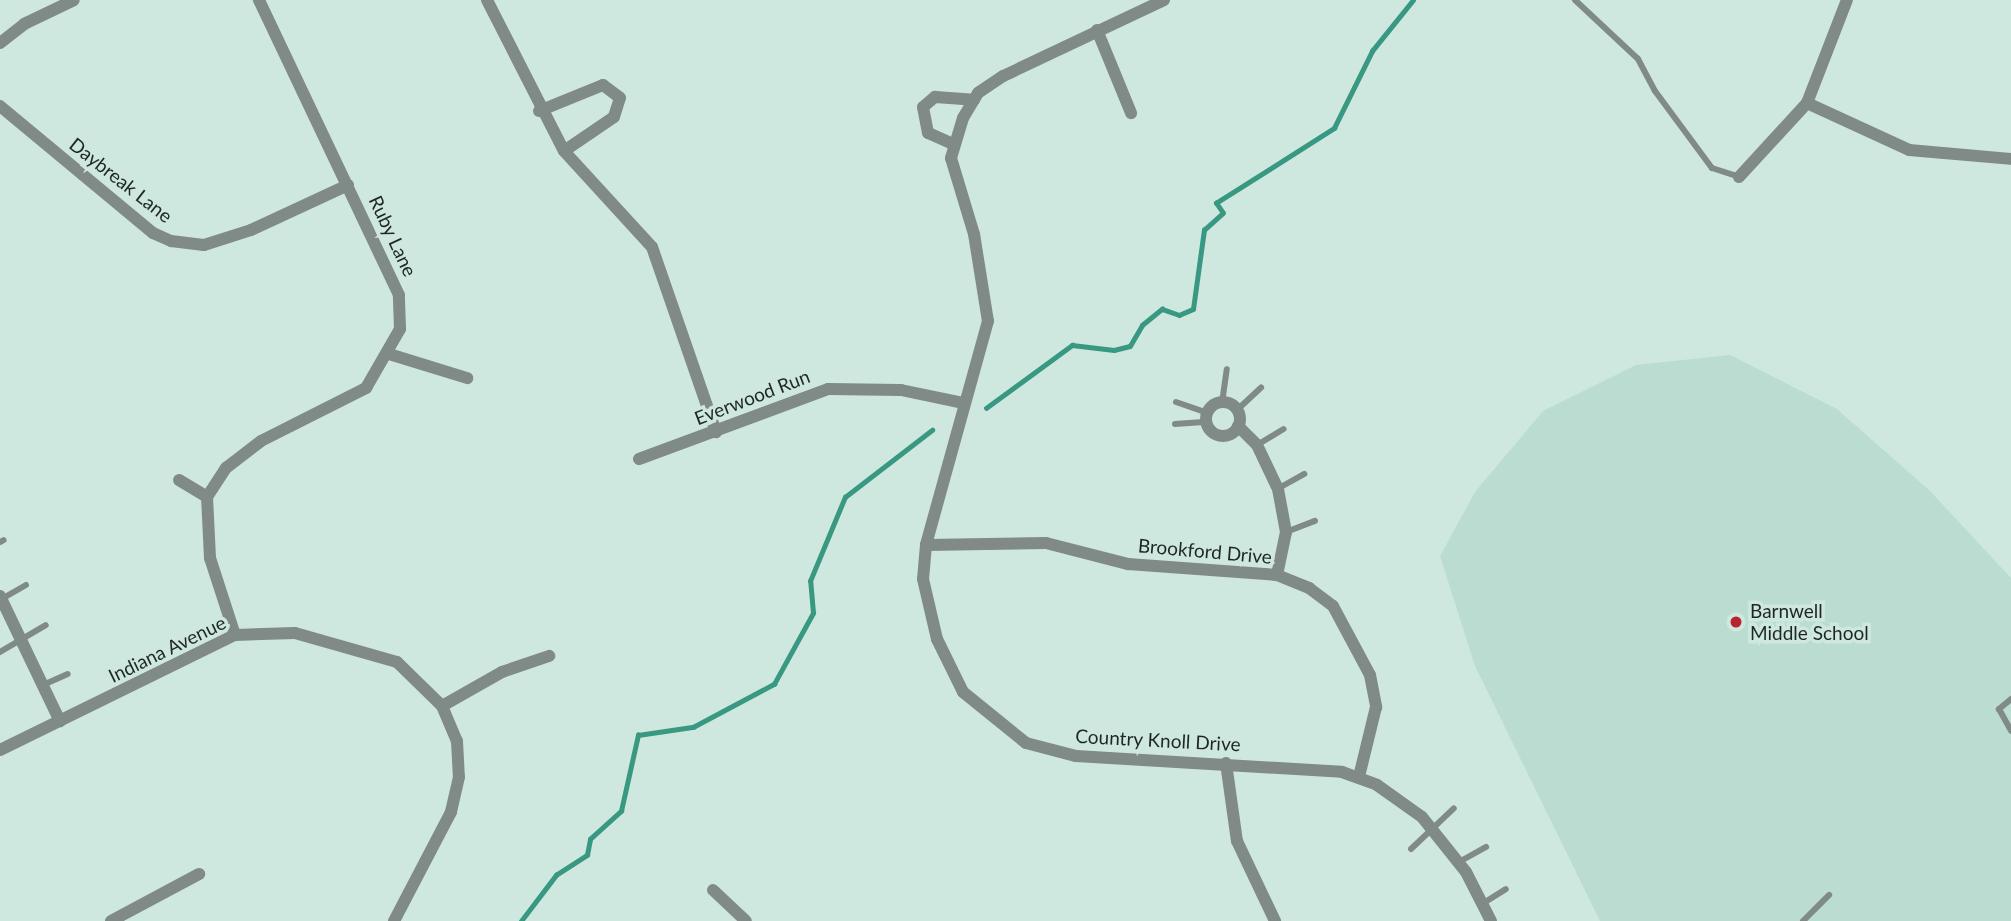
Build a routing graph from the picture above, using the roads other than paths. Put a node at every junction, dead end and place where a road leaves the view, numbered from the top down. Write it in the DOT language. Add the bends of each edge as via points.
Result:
graph roads {
  1 [pos="74,0"];
  2 [pos="259,0"];
  3 [pos="486,0"];
  4 [pos="1164,0"];
  5 [pos="1575,0"];
  6 [pos="1847,0"];
  7 [pos="1097,30"];
  8 [pos="0,43"];
  9 [pos="974,100"];
  10 [pos="1807,103"];
  11 [pos="0,106"];
  12 [pos="540,111"];
  13 [pos="1131,113"];
  14 [pos="953,144"];
  15 [pos="564,151"];
  16 [pos="2011,159"];
  17 [pos="1739,177"];
  18 [pos="348,185"];
  19 [pos="389,354"];
  20 [pos="1227,369"];
  21 [pos="467,378"];
  22 [pos="1261,388"];
  23 [pos="1177,402"];
  24 [pos="963,403"];
  25 [pos="1222,403"];
  26 [pos="1237,410"];
  27 [pos="1207,417"];
  28 [pos="1175,424"];
  29 [pos="1238,426"];
  30 [pos="1284,429"];
  31 [pos="716,432"];
  32 [pos="1257,445"];
  33 [pos="639,459"];
  34 [pos="1304,474"];
  35 [pos="179,480"];
  36 [pos="1278,489"];
  37 [pos="207,497"];
  38 [pos="1315,520"];
  39 [pos="1286,532"];
  40 [pos="926,545"];
  41 [pos="1278,575"];
  42 [pos="26,584"];
  43 [pos="1,598"];
  44 [pos="46,625"];
  45 [pos="235,635"];
  46 [pos="23,638"];
  47 [pos="0,652"];
  48 [pos="549,656"];
  49 [pos="68,674"];
  50 [pos="43,685"];
  51 [pos="2011,699"];
  52 [pos="442,706"];
  53 [pos="60,721"];
  54 [pos="2011,731"];
  55 [pos="0,750"];
  56 [pos="1226,763"];
  57 [pos="1359,777"];
  58 [pos="1454,808"];
  59 [pos="1432,830"];
  60 [pos="1486,847"];
  61 [pos="1410,849"];
  62 [pos="1459,862"];
  63 [pos="199,874"];
  64 [pos="1506,889"];
  65 [pos="713,890"];
  66 [pos="1829,895"];
  67 [pos="1482,904"];
  68 [pos="111,921"];
  69 [pos="394,921"];
  70 [pos="746,921"];
  71 [pos="1275,921"];
  72 [pos="1491,921"];
  73 [pos="1803,921"];
  1 -- 8 [label="street" via="24,24"];
  2 -- 18 [label="street, Ruby Lane"];
  3 -- 12 [label="street"];
  4 -- 7 [label="street"];
  5 -- 17 [label="lane" via="1638,59 1655,91 1712,168"];
  6 -- 10 [label="street"];
  7 -- 9 [label="street" via="1003,76"];
  7 -- 13 [label="street"];
  9 -- 14 [label="street"];
  9 -- 14 [label="street" via="935,97 923,107 928,133"];
  10 -- 16 [label="street" via="1909,150"];
  10 -- 17 [label="street"];
  11 -- 18 [label="street, Daybreak Lane" via="153,233 170,241 216,242"];
  12 -- 15 [label="street"];
  12 -- 15 [label="street" via="603,85 620,98 614,117"];
  14 -- 24 [label="street, Country Knoll Drive" via="951,158 974,234 988,321"];
  15 -- 31 [label="street" via="652,247"];
  18 -- 19 [label="street, Ruby Lane" via="399,295 400,329"];
  19 -- 21 [label="street"];
  19 -- 37 [label="street, Ruby Lane" via="366,388 261,441 226,468"];
  20 -- 25 [label="lane"];
  22 -- 26 [label="lane"];
  23 -- 27 [label="lane"];
  24 -- 31 [label="street, Everwood Run" via="901,390 828,389"];
  24 -- 40 [label="street, Country Knoll Drive"];
  25 -- 26 [label="street"];
  25 -- 27 [label="street"];
  26 -- 29 [label="street"];
  27 -- 28 [label="lane"];
  27 -- 29 [label="street" via="1218,435"];
  29 -- 32 [label="street"];
  30 -- 32 [label="lane"];
  31 -- 33 [label="street, Everwood Run"];
  32 -- 36 [label="street"];
  34 -- 36 [label="lane"];
  35 -- 37 [label="street"];
  36 -- 39 [label="street"];
  37 -- 45 [label="street" via="210,558"];
  38 -- 39 [label="lane"];
  39 -- 41 [label="street"];
  40 -- 41 [label="street, Brookford Drive" via="1046,543 1128,564"];
  40 -- 56 [label="street, Country Knoll Drive" via="923,579 937,639 963,692 992,719 1027,743 1055,752"];
  41 -- 57 [label="street, Brookford Drive" via="1309,587 1333,606 1370,675 1376,707"];
  42 -- 43 [label="lane"];
  43 -- 46 [label="street"];
  44 -- 46 [label="lane"];
  45 -- 52 [label="street, Indiana Avenue" via="295,633 346,643 397,662"];
  45 -- 53 [label="street, Indiana Avenue"];
  46 -- 47 [label="lane"];
  46 -- 50 [label="street"];
  48 -- 52 [label="street" via="502,672"];
  49 -- 50 [label="lane"];
  50 -- 53 [label="street"];
  51 -- 54 [label="lane" via="1999,709"];
  52 -- 69 [label="street, Indiana Avenue" via="457,741 459,777 451,812"];
  53 -- 55 [label="street, Indiana Avenue"];
  56 -- 57 [label="street, Country Knoll Drive"];
  56 -- 71 [label="street" via="1237,841"];
  57 -- 59 [label="street, Country Knoll Drive" via="1422,817"];
  58 -- 59 [label="lane"];
  59 -- 61 [label="lane"];
  59 -- 62 [label="street, Country Knoll Drive"];
  60 -- 62 [label="lane"];
  62 -- 67 [label="street, Country Knoll Drive"];
  63 -- 68 [label="street"];
  64 -- 67 [label="lane"];
  65 -- 70 [label="street"];
  66 -- 73 [label="lane"];
  67 -- 72 [label="street, Country Knoll Drive"];
}
